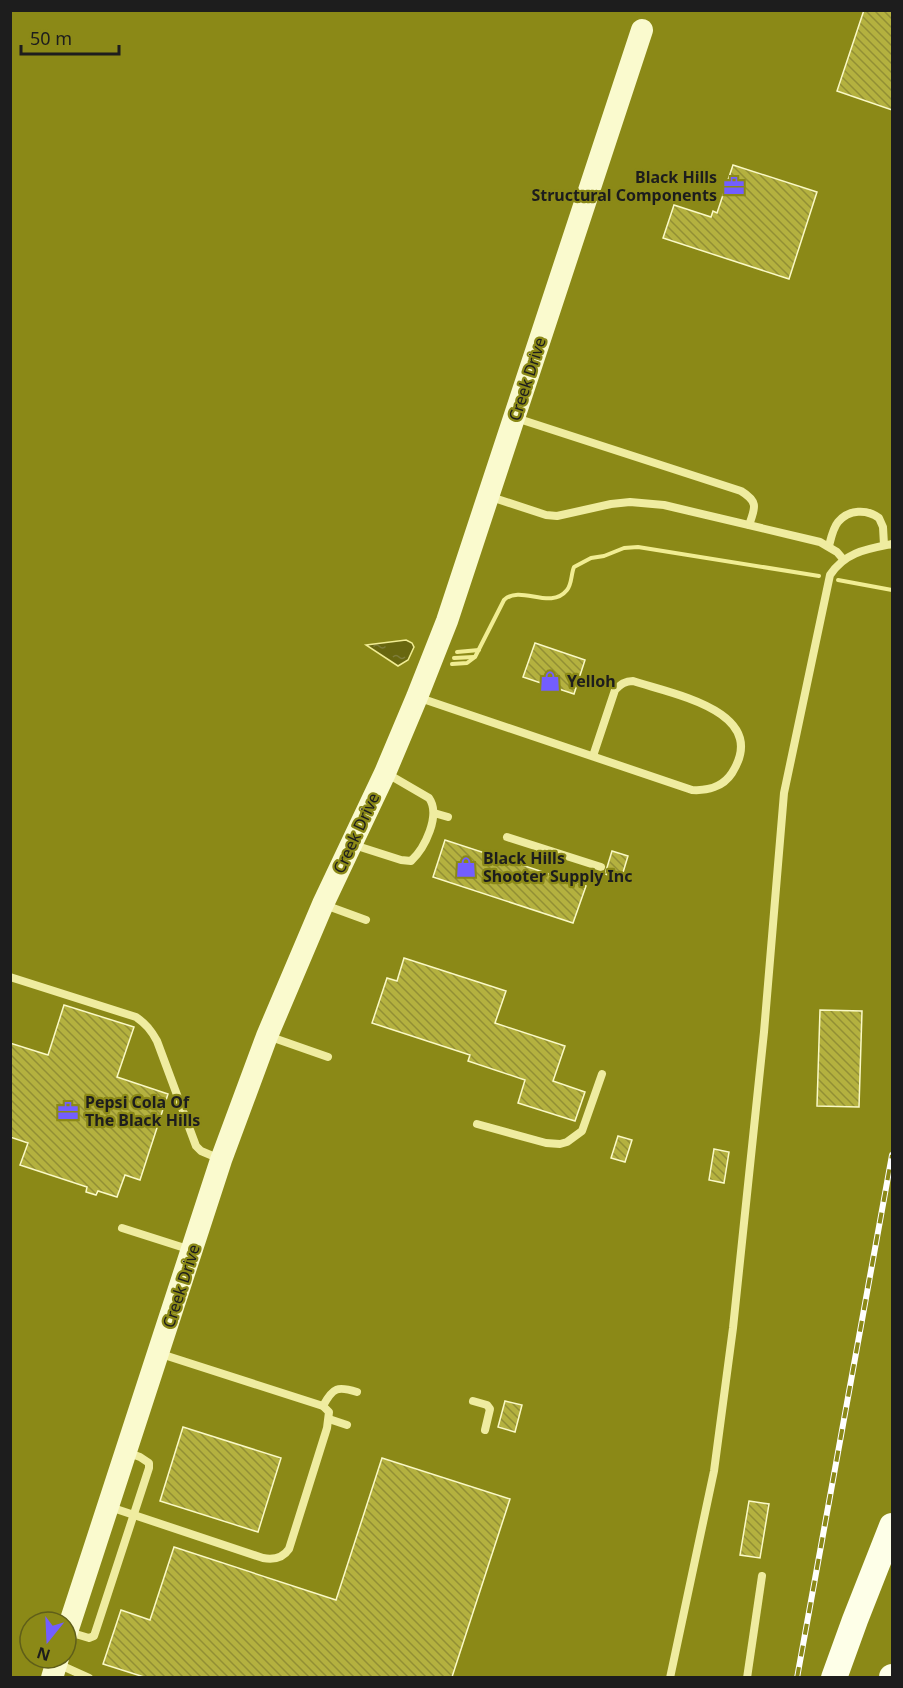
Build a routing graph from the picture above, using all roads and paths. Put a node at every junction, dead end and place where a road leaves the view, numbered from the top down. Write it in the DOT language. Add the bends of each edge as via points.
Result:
graph roads {
  1 [pos="642,30"];
  2 [pos="514,418"];
  3 [pos="488,496"];
  4 [pos="749,525"];
  5 [pos="888,544"];
  6 [pos="829,546"];
  7 [pos="843,559"];
  8 [pos="417,697"];
  9 [pos="593,756"];
  10 [pos="385,773"];
  11 [pos="434,813"];
  12 [pos="448,817"];
  13 [pos="507,837"];
  14 [pos="351,844"];
  15 [pos="600,867"];
  16 [pos="322,904"];
  17 [pos="366,920"];
  18 [pos="10,977"];
  19 [pos="267,1036"];
  20 [pos="328,1057"];
  21 [pos="602,1074"];
  22 [pos="477,1124"];
  23 [pos="221,1160"];
  24 [pos="122,1228"];
  25 [pos="192,1251"];
  26 [pos="159,1353"];
  27 [pos="357,1392"];
  28 [pos="473,1401"];
  29 [pos="323,1406"];
  30 [pos="329,1419"];
  31 [pos="347,1425"];
  32 [pos="485,1430"];
  33 [pos="126,1452"];
  34 [pos="108,1507"];
  35 [pos="133,1515"];
  36 [pos="892,1526"];
  37 [pos="762,1576"];
  38 [pos="74,1610"];
  39 [pos="78,1636"];
  40 [pos="68,1670"];
  41 [pos="90,1677"];
  42 [pos="670,1677"];
  43 [pos="747,1677"];
  44 [pos="834,1677"];
  1 -- 2 [label="street, Creek Drive"];
  2 -- 3 [label="street, Creek Drive"];
  2 -- 4 [label="lane" via="750,496 755,509"];
  3 -- 4 [label="lane" via="546,516 630,502 664,505"];
  3 -- 8 [label="street, Creek Drive"];
  4 -- 6 [label="lane"];
  5 -- 6 [label="lane" via="879,518 863,511 838,522"];
  5 -- 7 [label="lane"];
  6 -- 7 [label="lane"];
  7 -- 42 [label="lane" via="830,575 784,793 732,1339 714,1471"];
  8 -- 9 [label="lane"];
  8 -- 10 [label="street, Creek Drive"];
  9 -- 9 [label="lane" via="701,791 712,789 731,775 740,742 733,724 715,710 627,681 615,690"];
  10 -- 11 [label="lane" via="429,798"];
  10 -- 14 [label="street, Creek Drive"];
  11 -- 12 [label="lane"];
  11 -- 14 [label="lane" via="431,829 411,861"];
  13 -- 15 [label="lane"];
  14 -- 16 [label="street, Creek Drive"];
  16 -- 17 [label="lane"];
  16 -- 19 [label="street, Creek Drive"];
  18 -- 23 [label="lane" via="144,1022 157,1041 196,1146"];
  19 -- 20 [label="lane"];
  19 -- 23 [label="street, Creek Drive"];
  21 -- 22 [label="lane" via="582,1131 567,1142 546,1143"];
  23 -- 25 [label="street, Creek Drive"];
  24 -- 25 [label="lane"];
  25 -- 26 [label="street, Creek Drive"];
  26 -- 29 [label="lane"];
  26 -- 33 [label="street, Creek Drive"];
  27 -- 29 [label="lane" via="335,1389"];
  28 -- 32 [label="lane" via="490,1409"];
  29 -- 30 [label="lane"];
  30 -- 31 [label="lane"];
  30 -- 35 [label="lane" via="289,1549 278,1558 263,1558"];
  33 -- 34 [label="street, Creek Drive"];
  33 -- 35 [label="lane" via="149,1463"];
  34 -- 35 [label="lane"];
  34 -- 38 [label="street, Creek Drive"];
  35 -- 39 [label="lane" via="94,1636"];
  36 -- 44 [label="main road"];
  37 -- 43 [label="lane"];
  40 -- 41 [label="lane"];
}
